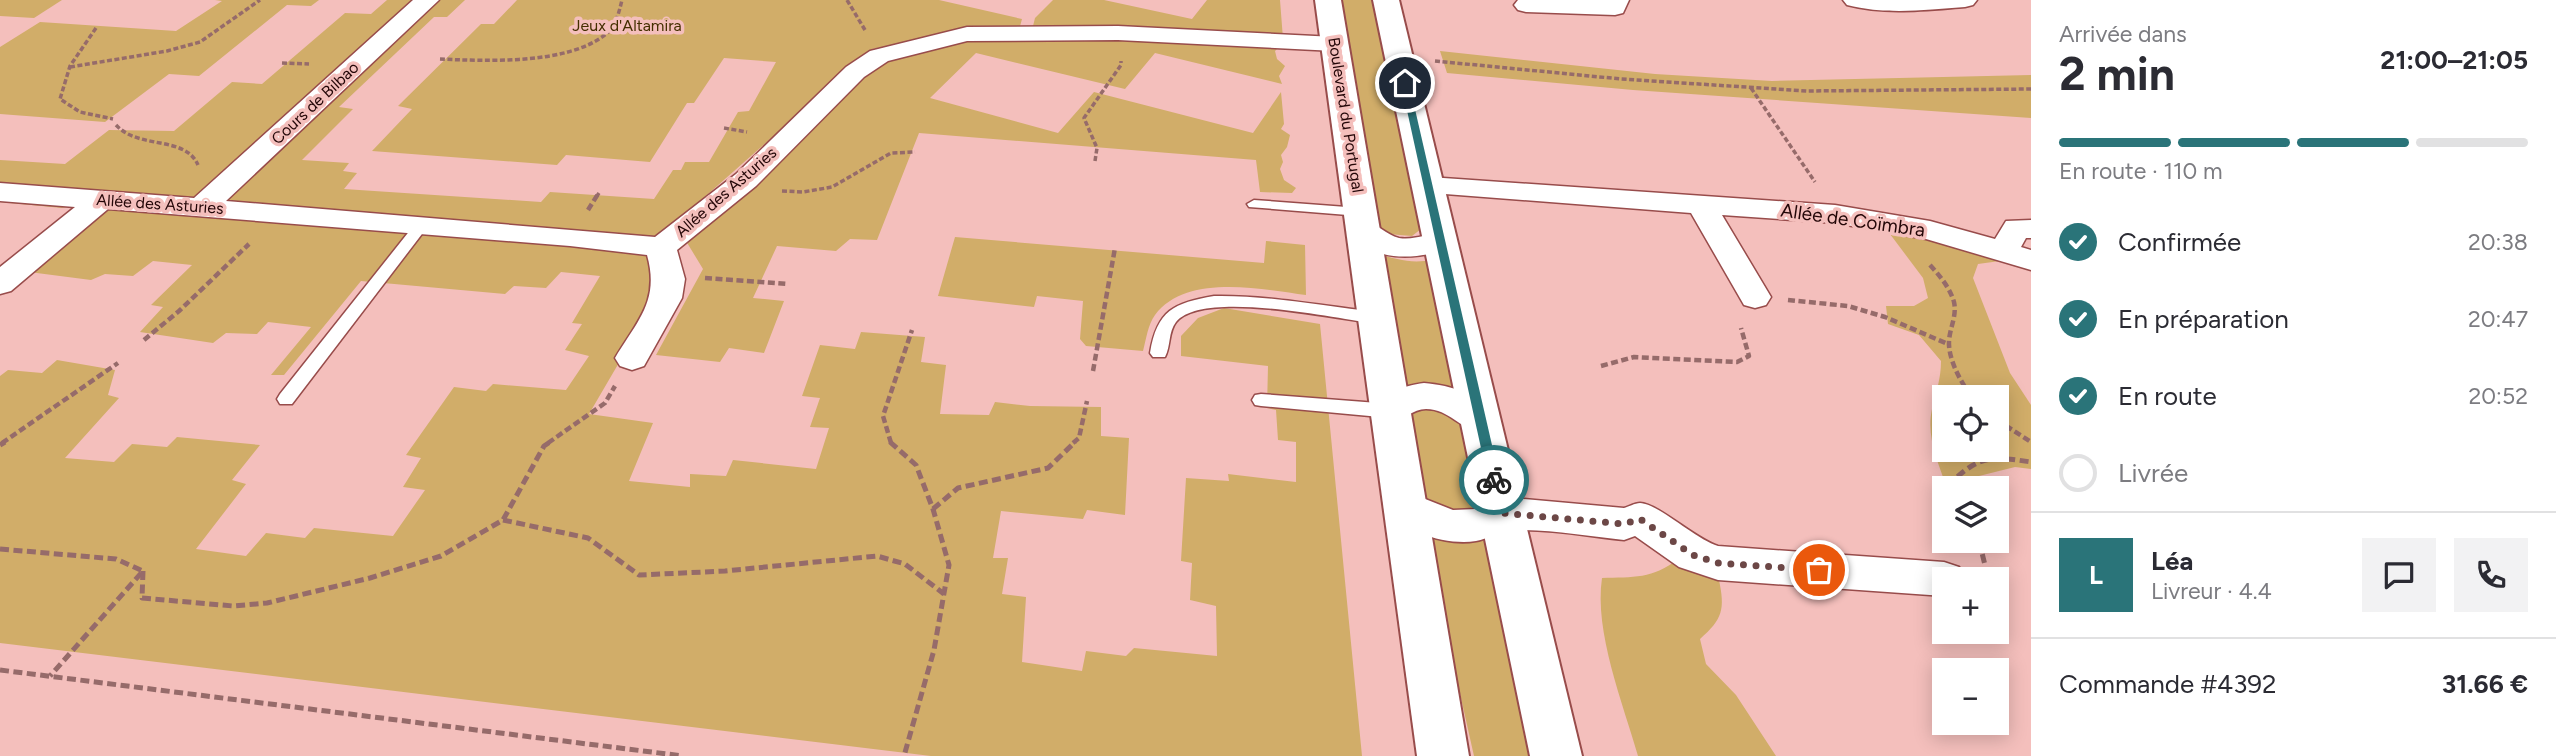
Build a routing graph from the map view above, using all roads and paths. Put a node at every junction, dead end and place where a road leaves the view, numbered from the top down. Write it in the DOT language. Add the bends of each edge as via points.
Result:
graph roads {
  1 [pos="260,0"];
  2 [pos="427,0"];
  3 [pos="622,0"];
  4 [pos="1328,0"];
  5 [pos="1386,0"];
  6 [pos="1617,0"];
  7 [pos="1855,0"];
  8 [pos="1965,0"];
  9 [pos="1526,5"];
  10 [pos="96,28"];
  11 [pos="1103,33"];
  12 [pos="1335,44"];
  13 [pos="1399,57"];
  14 [pos="440,59"];
  15 [pos="70,67"];
  16 [pos="1750,88"];
  17 [pos="2031,89"];
  18 [pos="113,119"];
  19 [pos="116,125"];
  20 [pos="915,152"];
  21 [pos="1096,161"];
  22 [pos="746,180"];
  23 [pos="1429,186"];
  24 [pos="0,191"];
  25 [pos="213,197"];
  26 [pos="102,199"];
  27 [pos="1700,203"];
  28 [pos="1254,204"];
  29 [pos="280,214"];
  30 [pos="1835,214"];
  31 [pos="1362,221"];
  32 [pos="1892,222"];
  33 [pos="420,227"];
  34 [pos="2031,229"];
  35 [pos="1440,241"];
  36 [pos="661,247"];
  37 [pos="1115,248"];
  38 [pos="2017,255"];
  39 [pos="670,281"];
  40 [pos="0,284"];
  41 [pos="788,284"];
  42 [pos="1755,297"];
  43 [pos="1377,318"];
  44 [pos="912,330"];
  45 [pos="144,340"];
  46 [pos="1948,344"];
  47 [pos="1159,353"];
  48 [pos="632,358"];
  49 [pos="118,363"];
  50 [pos="1601,366"];
  51 [pos="1093,371"];
  52 [pos="1965,385"];
  53 [pos="286,400"];
  54 [pos="1261,400"];
  55 [pos="1087,401"];
  56 [pos="1391,411"];
  57 [pos="1480,419"];
  58 [pos="2009,428"];
  59 [pos="2031,442"];
  60 [pos="0,445"];
  61 [pos="2031,462"];
  62 [pos="1958,476"];
  63 [pos="1405,506"];
  64 [pos="933,509"];
  65 [pos="1501,513"];
  66 [pos="503,520"];
  67 [pos="0,549"];
  68 [pos="143,571"];
  69 [pos="1932,578"];
  70 [pos="944,594"];
  71 [pos="0,670"];
  72 [pos="49,677"];
  73 [pos="683,756"];
  74 [pos="904,756"];
  75 [pos="1443,756"];
  76 [pos="1556,756"];
  1 -- 15 [label="path" via="200,42"];
  2 -- 25 [label="street, Cours de Bilbao"];
  3 -- 14 [label="path" via="604,36 580,46 496,61"];
  4 -- 12 [label="street, Boulevard du Portugal"];
  5 -- 13 [label="street"];
  6 -- 9 [label="street" via="1615,8"];
  7 -- 8 [label="street" via="1904,5"];
  10 -- 15 [label="path"];
  11 -- 12 [label="street, Allée des Asturies"];
  11 -- 21 [label="path" via="1121,50 1121,65 1084,118 1097,148"];
  11 -- 22 [label="street, Allée des Asturies" via="967,34 879,56 855,72"];
  12 -- 31 [label="street, Boulevard du Portugal"];
  13 -- 16 [label="path"];
  13 -- 23 [label="street"];
  15 -- 18 [label="path" via="60,99 80,112"];
  16 -- 17 [label="path"];
  16 -- 30 [label="path"];
  19 -- 25 [label="path" via="119,131 142,141 189,149 199,170 212,182"];
  20 -- 22 [label="path" via="891,153 832,187 803,192 780,191"];
  22 -- 36 [label="street, Allée des Asturies"];
  23 -- 27 [label="street, Allée de Coïmbra"];
  23 -- 35 [label="street"];
  24 -- 26 [label="street, Allée des Asturies"];
  25 -- 26 [label="street, Allée des Asturies"];
  25 -- 29 [label="street, Allée des Asturies"];
  26 -- 40 [label="street"];
  27 -- 30 [label="street, Allée de Coïmbra"];
  27 -- 42 [label="street"];
  28 -- 31 [label="lane"];
  29 -- 33 [label="street, Allée des Asturies"];
  29 -- 45 [label="path"];
  30 -- 32 [label="street, Allée de Coïmbra"];
  31 -- 35 [label="street" via="1373,239 1401,248 1416,249"];
  31 -- 43 [label="street, Boulevard du Portugal"];
  32 -- 38 [label="street, Allée de Coïmbra"];
  32 -- 46 [label="path" via="1947,285 1955,308"];
  33 -- 36 [label="street, Allée des Asturies"];
  33 -- 53 [label="lane"];
  34 -- 38 [label="street, Allée de Coïmbra" via="2017,228"];
  35 -- 57 [label="street"];
  36 -- 39 [label="street"];
  37 -- 51 [label="path"];
  39 -- 41 [label="path" via="703,278"];
  39 -- 48 [label="street" via="662,306"];
  42 -- 46 [label="path" via="1848,306"];
  42 -- 50 [label="path" via="1733,311 1749,356 1737,362 1634,357"];
  43 -- 47 [label="lane" via="1215,300 1175,313 1161,332"];
  43 -- 56 [label="street, Boulevard du Portugal"];
  44 -- 64 [label="path" via="883,416 891,444 916,466"];
  46 -- 52 [label="path"];
  48 -- 66 [label="path" via="605,403 544,446"];
  49 -- 60 [label="path"];
  54 -- 56 [label="lane"];
  55 -- 64 [label="path" via="1079,438 1048,468 958,488"];
  56 -- 57 [label="street" via="1400,401 1431,395 1462,404"];
  56 -- 63 [label="street, Boulevard du Portugal"];
  57 -- 65 [label="street"];
  58 -- 59 [label="path"];
  61 -- 62 [label="path" via="1990,457 1969,464"];
  63 -- 65 [label="street" via="1439,523 1458,526 1490,522"];
  63 -- 75 [label="street, Boulevard du Portugal"];
  64 -- 70 [label="path" via="950,565"];
  65 -- 69 [label="street" via="1624,524 1640,519 1693,555 1718,563"];
  65 -- 76 [label="street"];
  66 -- 68 [label="path" via="441,555 267,603 233,606 142,598"];
  66 -- 70 [label="path" via="588,538 639,575 877,556 905,564"];
  67 -- 68 [label="path" via="116,559"];
  68 -- 72 [label="path"];
  70 -- 74 [label="path" via="934,650"];
  71 -- 72 [label="path"];
  72 -- 73 [label="path"];
}
